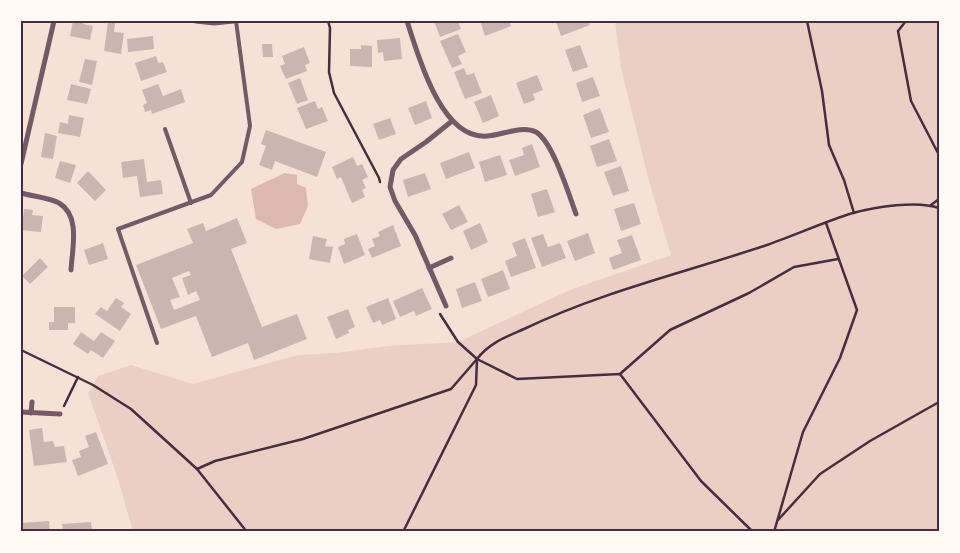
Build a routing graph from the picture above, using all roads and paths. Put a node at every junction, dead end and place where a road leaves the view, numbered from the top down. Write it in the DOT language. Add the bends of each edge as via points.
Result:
graph roads {
  1 [pos="54,21"];
  2 [pos="196,21"];
  3 [pos="235,21"];
  4 [pos="328,21"];
  5 [pos="407,21"];
  6 [pos="807,21"];
  7 [pos="906,21"];
  8 [pos="452,121"];
  9 [pos="165,129"];
  10 [pos="939,155"];
  11 [pos="21,164"];
  12 [pos="381,188"];
  13 [pos="21,193"];
  14 [pos="939,200"];
  15 [pos="191,203"];
  16 [pos="931,205"];
  17 [pos="939,208"];
  18 [pos="854,213"];
  19 [pos="576,214"];
  20 [pos="826,223"];
  21 [pos="451,258"];
  22 [pos="839,259"];
  23 [pos="429,268"];
  24 [pos="71,270"];
  25 [pos="446,306"];
  26 [pos="458,342"];
  27 [pos="157,343"];
  28 [pos="21,350"];
  29 [pos="477,359"];
  30 [pos="620,374"];
  31 [pos="78,378"];
  32 [pos="32,402"];
  33 [pos="939,402"];
  34 [pos="21,412"];
  35 [pos="31,413"];
  36 [pos="60,414"];
  37 [pos="197,469"];
  38 [pos="777,521"];
  39 [pos="247,532"];
  40 [pos="403,532"];
  41 [pos="752,532"];
  42 [pos="774,532"];
  1 -- 11 [label="street"];
  2 -- 3 [label="street"];
  3 -- 15 [label="lane" via="250,126 248,143 242,162 211,195"];
  4 -- 12 [label="path" via="329,72 334,94 379,178"];
  5 -- 8 [label="street" via="422,67 438,101"];
  6 -- 18 [label="path" via="822,91 829,145"];
  7 -- 10 [label="path" via="898,31 911,101"];
  8 -- 19 [label="street" via="468,132 484,137 523,130 535,132 549,146"];
  8 -- 23 [label="street" via="401,159 393,170 390,187"];
  9 -- 15 [label="lane"];
  13 -- 24 [label="street" via="59,203 69,212 73,222"];
  14 -- 16 [label="path"];
  15 -- 27 [label="lane" via="118,230"];
  16 -- 17 [label="path"];
  16 -- 18 [label="path" via="895,206"];
  18 -- 20 [label="path"];
  20 -- 22 [label="path"];
  20 -- 29 [label="path" via="764,246 618,290 549,317 484,349"];
  21 -- 23 [label="street"];
  22 -- 30 [label="path" via="794,267 749,293 670,330"];
  22 -- 38 [label="path" via="857,310 840,358 803,432"];
  23 -- 25 [label="street"];
  26 -- 29 [label="path"];
  28 -- 31 [label="path"];
  29 -- 30 [label="path" via="517,379"];
  29 -- 37 [label="path" via="451,389 303,439"];
  29 -- 40 [label="path" via="476,385"];
  30 -- 41 [label="path" via="701,481"];
  31 -- 36 [label="path"];
  31 -- 37 [label="path" via="131,409"];
  32 -- 35 [label="street"];
  33 -- 38 [label="path" via="820,474"];
  34 -- 35 [label="street"];
  35 -- 36 [label="street"];
  37 -- 39 [label="path"];
  38 -- 42 [label="path"];
}
